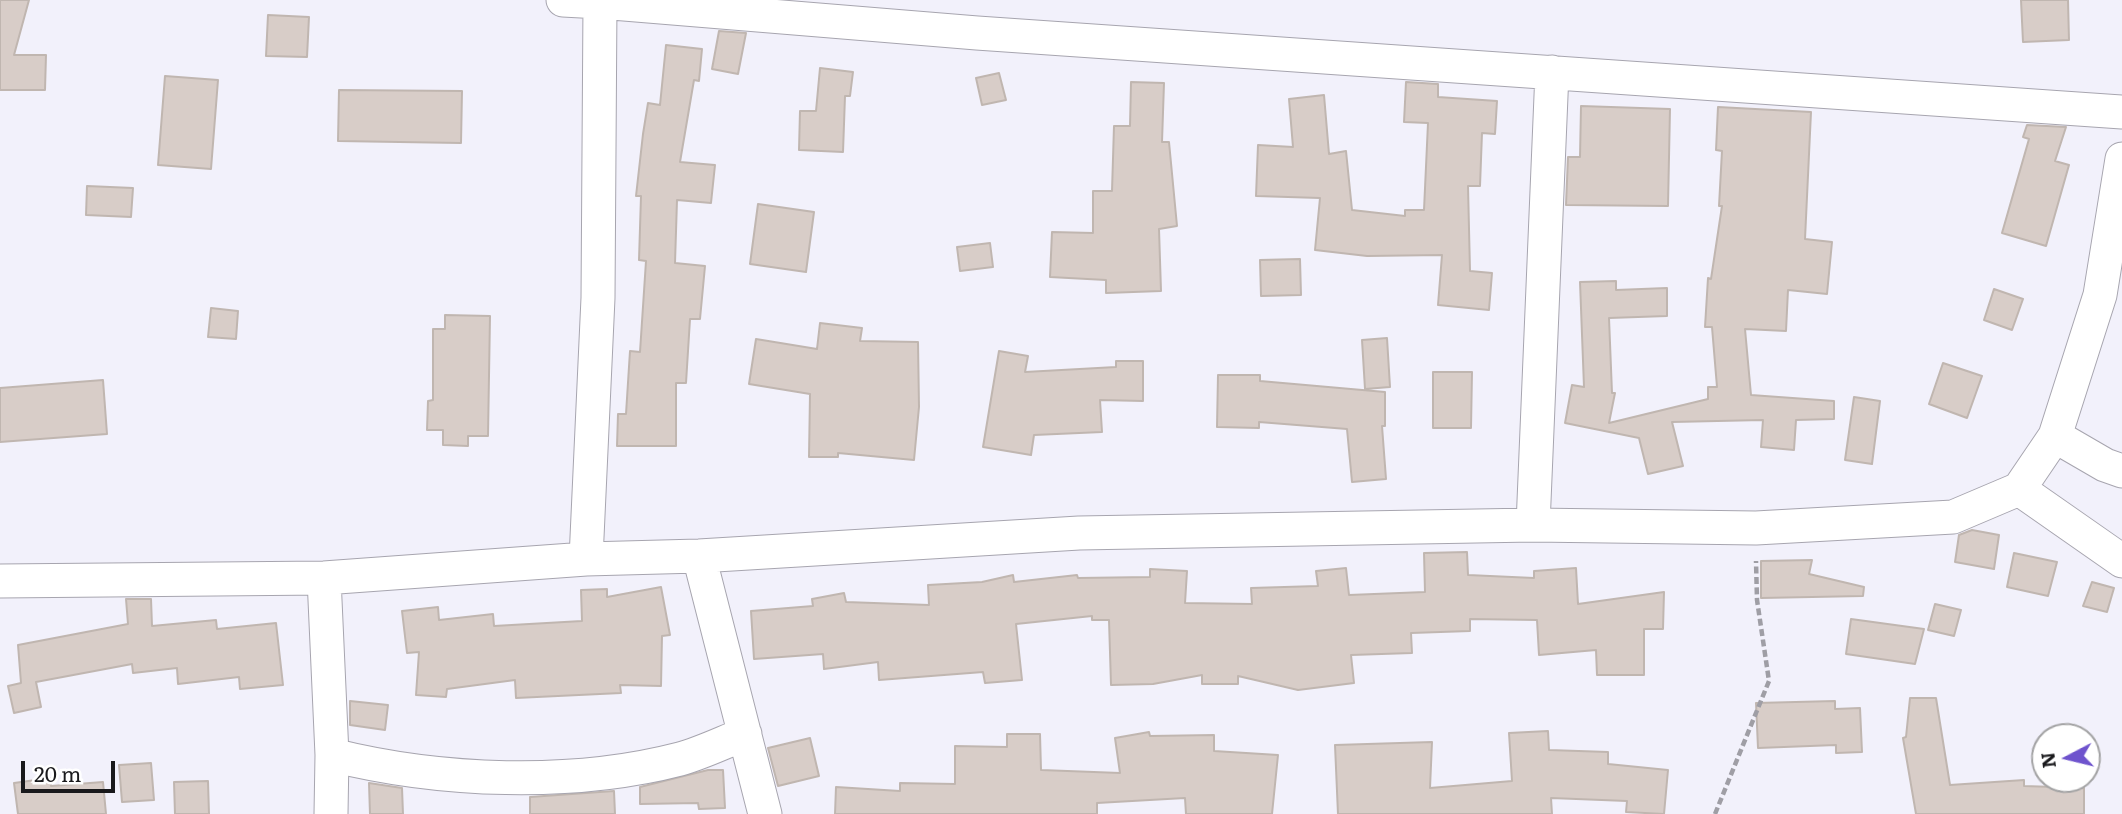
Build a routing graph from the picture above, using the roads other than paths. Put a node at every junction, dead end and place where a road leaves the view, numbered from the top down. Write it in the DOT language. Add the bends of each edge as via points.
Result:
graph roads {
  1 [pos="563,0"];
  2 [pos="600,2"];
  3 [pos="1552,72"];
  4 [pos="2122,112"];
  5 [pos="2122,159"];
  6 [pos="2055,436"];
  7 [pos="2122,471"];
  8 [pos="2020,489"];
  9 [pos="1533,525"];
  10 [pos="699,556"];
  11 [pos="586,559"];
  12 [pos="2122,561"];
  13 [pos="324,578"];
  14 [pos="0,582"];
  15 [pos="745,734"];
  16 [pos="332,755"];
  17 [pos="331,814"];
  18 [pos="765,814"];
  1 -- 2 [label="street"];
  2 -- 3 [label="street"];
  2 -- 11 [label="street" via="598,298"];
  3 -- 4 [label="street"];
  3 -- 9 [label="street"];
  5 -- 6 [label="street" via="2100,295"];
  6 -- 7 [label="street"];
  6 -- 8 [label="street"];
  8 -- 9 [label="street" via="1953,517 1756,528"];
  8 -- 12 [label="street"];
  9 -- 10 [label="street" via="1079,533"];
  10 -- 11 [label="street"];
  10 -- 15 [label="street"];
  11 -- 13 [label="street"];
  13 -- 14 [label="street"];
  13 -- 16 [label="street"];
  15 -- 16 [label="street" via="681,758 564,776 447,775 391,769"];
  15 -- 18 [label="street"];
  16 -- 17 [label="street"];
}
